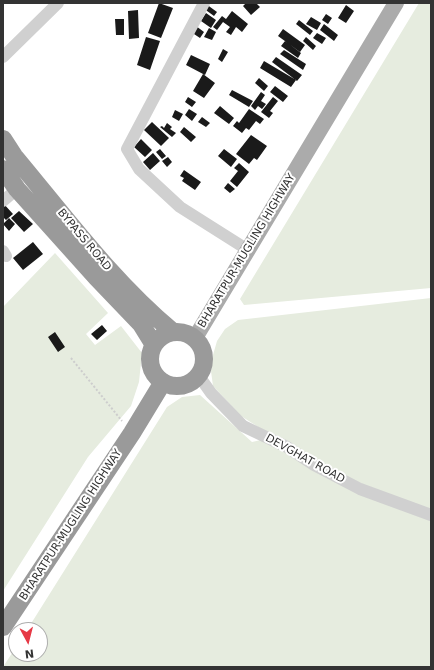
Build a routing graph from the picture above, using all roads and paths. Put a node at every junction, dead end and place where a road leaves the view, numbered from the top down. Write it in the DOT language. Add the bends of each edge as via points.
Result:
graph roads {
  1 [pos="58,3"];
  2 [pos="204,3"];
  3 [pos="396,3"];
  4 [pos="3,57"];
  5 [pos="3,139"];
  6 [pos="3,169"];
  7 [pos="18,188"];
  8 [pos="3,201"];
  9 [pos="248,250"];
  10 [pos="173,332"];
  11 [pos="195,338"];
  12 [pos="154,345"];
  13 [pos="71,358"];
  14 [pos="199,376"];
  15 [pos="163,382"];
  16 [pos="132,433"];
  17 [pos="431,514"];
  18 [pos="3,627"];
  1 -- 4 [label="street"];
  2 -- 9 [label="street" via="127,149 139,169 180,207"];
  3 -- 9 [label="main road, BHARATPUR-MUGLING HIGHWAY"];
  5 -- 10 [label="highway, BYPASS ROAD" via="14,156 112,274 154,317"];
  6 -- 7 [label="highway, BYPASS ROAD"];
  7 -- 8 [label="street"];
  7 -- 12 [label="highway, BYPASS ROAD" via="141,324"];
  9 -- 11 [label="main road, BHARATPUR-MUGLING HIGHWAY"];
  10 -- 11 [label="highway, BHARATPUR-MUGLING HIGHWAY"];
  10 -- 12 [label="highway" via="162,337"];
  11 -- 14 [label="highway" via="203,349 204,363"];
  12 -- 15 [label="highway" via="150,358 153,372"];
  13 -- 16 [label="path"];
  14 -- 15 [label="highway" via="182,386 172,386"];
  14 -- 17 [label="street, DEVGHAT ROAD" via="211,393 243,426 287,447 314,465 360,489"];
  15 -- 16 [label="highway, BHARATPUR-MUGLING HIGHWAY"];
  16 -- 18 [label="highway, BHARATPUR-MUGLING HIGHWAY"];
}
